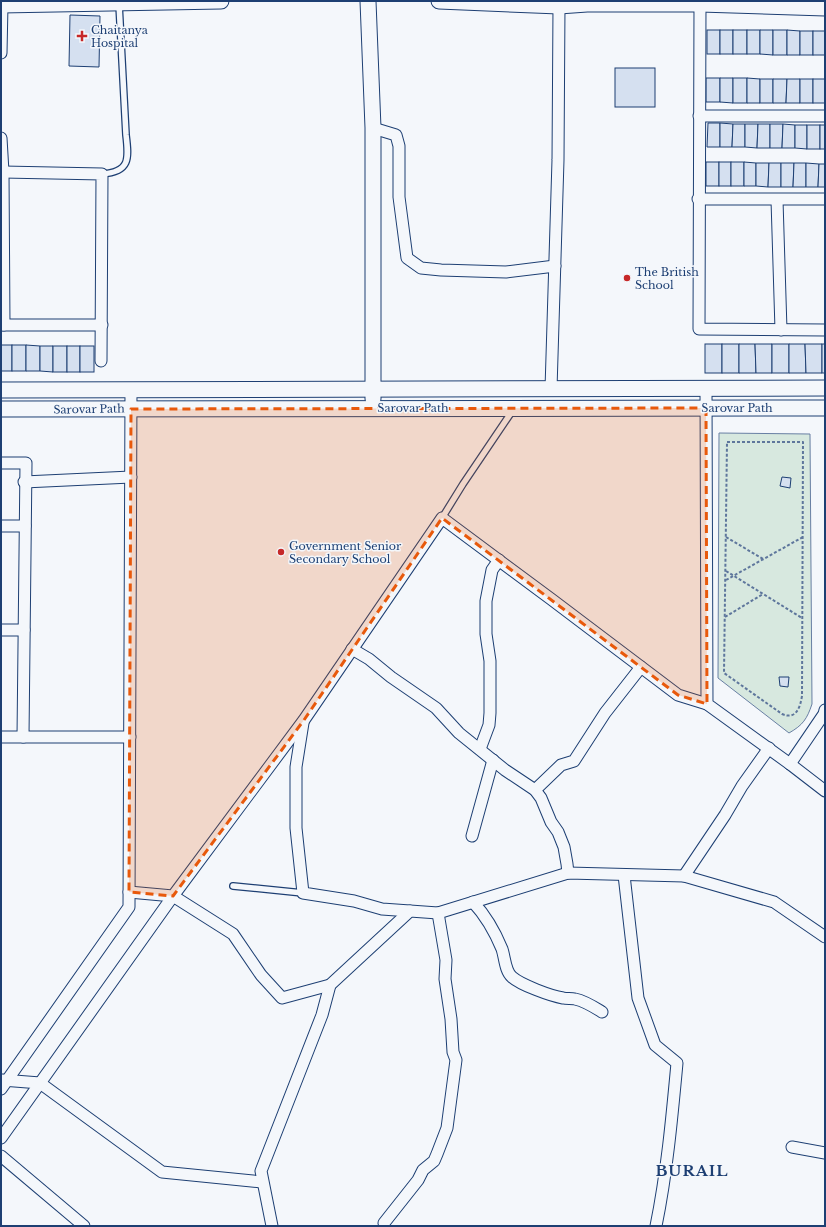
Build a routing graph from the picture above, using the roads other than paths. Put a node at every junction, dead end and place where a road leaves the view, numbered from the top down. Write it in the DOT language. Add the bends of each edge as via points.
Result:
graph roads {
  1 [pos="221,1"];
  2 [pos="368,1"];
  3 [pos="439,1"];
  4 [pos="119,2"];
  5 [pos="488,2"];
  6 [pos="587,3"];
  7 [pos="700,4"];
  8 [pos="2,5"];
  9 [pos="559,6"];
  10 [pos="825,8"];
  11 [pos="1,53"];
  12 [pos="699,116"];
  13 [pos="825,116"];
  14 [pos="373,128"];
  15 [pos="1,138"];
  16 [pos="3,172"];
  17 [pos="102,174"];
  18 [pos="698,199"];
  19 [pos="777,200"];
  20 [pos="825,200"];
  21 [pos="555,266"];
  22 [pos="2,325"];
  23 [pos="102,325"];
  24 [pos="781,330"];
  25 [pos="825,330"];
  26 [pos="101,361"];
  27 [pos="825,388"];
  28 [pos="373,389"];
  29 [pos="551,389"];
  30 [pos="706,389"];
  31 [pos="1,390"];
  32 [pos="131,390"];
  33 [pos="131,408"];
  34 [pos="373,408"];
  35 [pos="514,408"];
  36 [pos="706,408"];
  37 [pos="825,408"];
  38 [pos="1,409"];
  39 [pos="1,464"];
  40 [pos="131,477"];
  41 [pos="24,482"];
  42 [pos="442,518"];
  43 [pos="1,526"];
  44 [pos="25,526"];
  45 [pos="499,560"];
  46 [pos="1,630"];
  47 [pos="24,630"];
  48 [pos="352,649"];
  49 [pos="641,667"];
  50 [pos="708,704"];
  51 [pos="825,713"];
  52 [pos="304,720"];
  53 [pos="1,736"];
  54 [pos="23,737"];
  55 [pos="130,737"];
  56 [pos="769,748"];
  57 [pos="480,749"];
  58 [pos="493,760"];
  59 [pos="790,764"];
  60 [pos="535,790"];
  61 [pos="825,791"];
  62 [pos="472,836"];
  63 [pos="568,873"];
  64 [pos="624,875"];
  65 [pos="684,876"];
  66 [pos="233,886"];
  67 [pos="129,892"];
  68 [pos="303,893"];
  69 [pos="173,896"];
  70 [pos="474,902"];
  71 [pos="410,911"];
  72 [pos="438,913"];
  73 [pos="825,937"];
  74 [pos="330,984"];
  75 [pos="602,1012"];
  76 [pos="4,1080"];
  77 [pos="40,1084"];
  78 [pos="1,1090"];
  79 [pos="1,1138"];
  80 [pos="792,1147"];
  81 [pos="825,1153"];
  82 [pos="1,1156"];
  83 [pos="262,1182"];
  84 [pos="384,1223"];
  85 [pos="84,1226"];
  86 [pos="272,1226"];
  87 [pos="656,1226"];
  1 -- 4 [label="main road"];
  2 -- 14 [label="main road"];
  3 -- 5 [label="main road"];
  4 -- 8 [label="main road"];
  4 -- 17 [label="lane" via="127,163 120,170"];
  5 -- 9 [label="main road"];
  6 -- 7 [label="main road"];
  6 -- 9 [label="main road"];
  7 -- 10 [label="main road"];
  7 -- 12 [label="street"];
  8 -- 11 [label="street"];
  9 -- 21 [label="street"];
  12 -- 13 [label="street"];
  12 -- 18 [label="street"];
  14 -- 21 [label="street" via="396,134 399,146 399,197 407,258 422,268 441,270 506,272"];
  14 -- 28 [label="main road"];
  15 -- 16 [label="street"];
  16 -- 17 [label="street"];
  16 -- 22 [label="street"];
  17 -- 23 [label="street"];
  18 -- 19 [label="street"];
  18 -- 24 [label="street" via="699,329"];
  19 -- 20 [label="street"];
  19 -- 24 [label="street"];
  21 -- 29 [label="street"];
  22 -- 23 [label="street"];
  23 -- 26 [label="street"];
  24 -- 25 [label="street"];
  27 -- 30 [label="main road, Sarovar Path"];
  28 -- 29 [label="main road, Sarovar Path"];
  28 -- 32 [label="main road, Sarovar Path"];
  28 -- 34 [label="main road"];
  29 -- 30 [label="main road, Sarovar Path"];
  30 -- 36 [label="street"];
  31 -- 32 [label="main road, Sarovar Path"];
  32 -- 33 [label="street"];
  33 -- 34 [label="main road, Sarovar Path"];
  33 -- 38 [label="main road, Sarovar Path"];
  33 -- 40 [label="street"];
  34 -- 35 [label="main road, Sarovar Path"];
  35 -- 36 [label="main road, Sarovar Path"];
  35 -- 42 [label="lane"];
  36 -- 37 [label="main road, Sarovar Path"];
  36 -- 50 [label="street"];
  39 -- 41 [label="street" via="26,463"];
  40 -- 41 [label="street"];
  40 -- 55 [label="street"];
  41 -- 44 [label="street"];
  42 -- 45 [label="street"];
  42 -- 48 [label="street"];
  43 -- 44 [label="street"];
  44 -- 47 [label="street"];
  45 -- 49 [label="street"];
  45 -- 57 [label="street" via="492,570 486,601 490,713 489,725"];
  46 -- 47 [label="street"];
  47 -- 54 [label="street"];
  48 -- 52 [label="street"];
  48 -- 57 [label="street" via="436,708"];
  49 -- 50 [label="street" via="678,695"];
  49 -- 60 [label="street" via="605,713 574,761 561,765"];
  50 -- 56 [label="street"];
  51 -- 59 [label="street"];
  52 -- 68 [label="street" via="296,766 296,828"];
  52 -- 69 [label="street"];
  53 -- 54 [label="street"];
  54 -- 55 [label="street"];
  55 -- 67 [label="street"];
  56 -- 59 [label="street"];
  56 -- 65 [label="street"];
  57 -- 58 [label="street"];
  58 -- 60 [label="street"];
  58 -- 62 [label="street"];
  59 -- 61 [label="street"];
  60 -- 63 [label="street" via="564,847"];
  63 -- 64 [label="street"];
  63 -- 70 [label="street"];
  64 -- 65 [label="street"];
  64 -- 87 [label="street" via="638,998 655,1045 676,1063 672,1128"];
  65 -- 73 [label="street" via="774,902"];
  66 -- 68 [label="lane"];
  67 -- 69 [label="street"];
  67 -- 76 [label="street" via="129,907"];
  68 -- 71 [label="street" via="382,909"];
  69 -- 74 [label="street" via="233,934 261,975 282,998"];
  69 -- 77 [label="street"];
  70 -- 72 [label="street"];
  70 -- 75 [label="street" via="492,928 511,977 543,993 574,998"];
  71 -- 72 [label="street"];
  71 -- 74 [label="street"];
  72 -- 84 [label="street" via="446,960 445,979 456,1060 447,1128 434,1161 423,1170"];
  74 -- 83 [label="street" via="322,1015 261,1171"];
  76 -- 77 [label="street"];
  76 -- 78 [label="street"];
  77 -- 79 [label="street"];
  77 -- 83 [label="street" via="162,1172"];
  80 -- 81 [label="street"];
  82 -- 85 [label="street"];
  83 -- 86 [label="street"];
}
